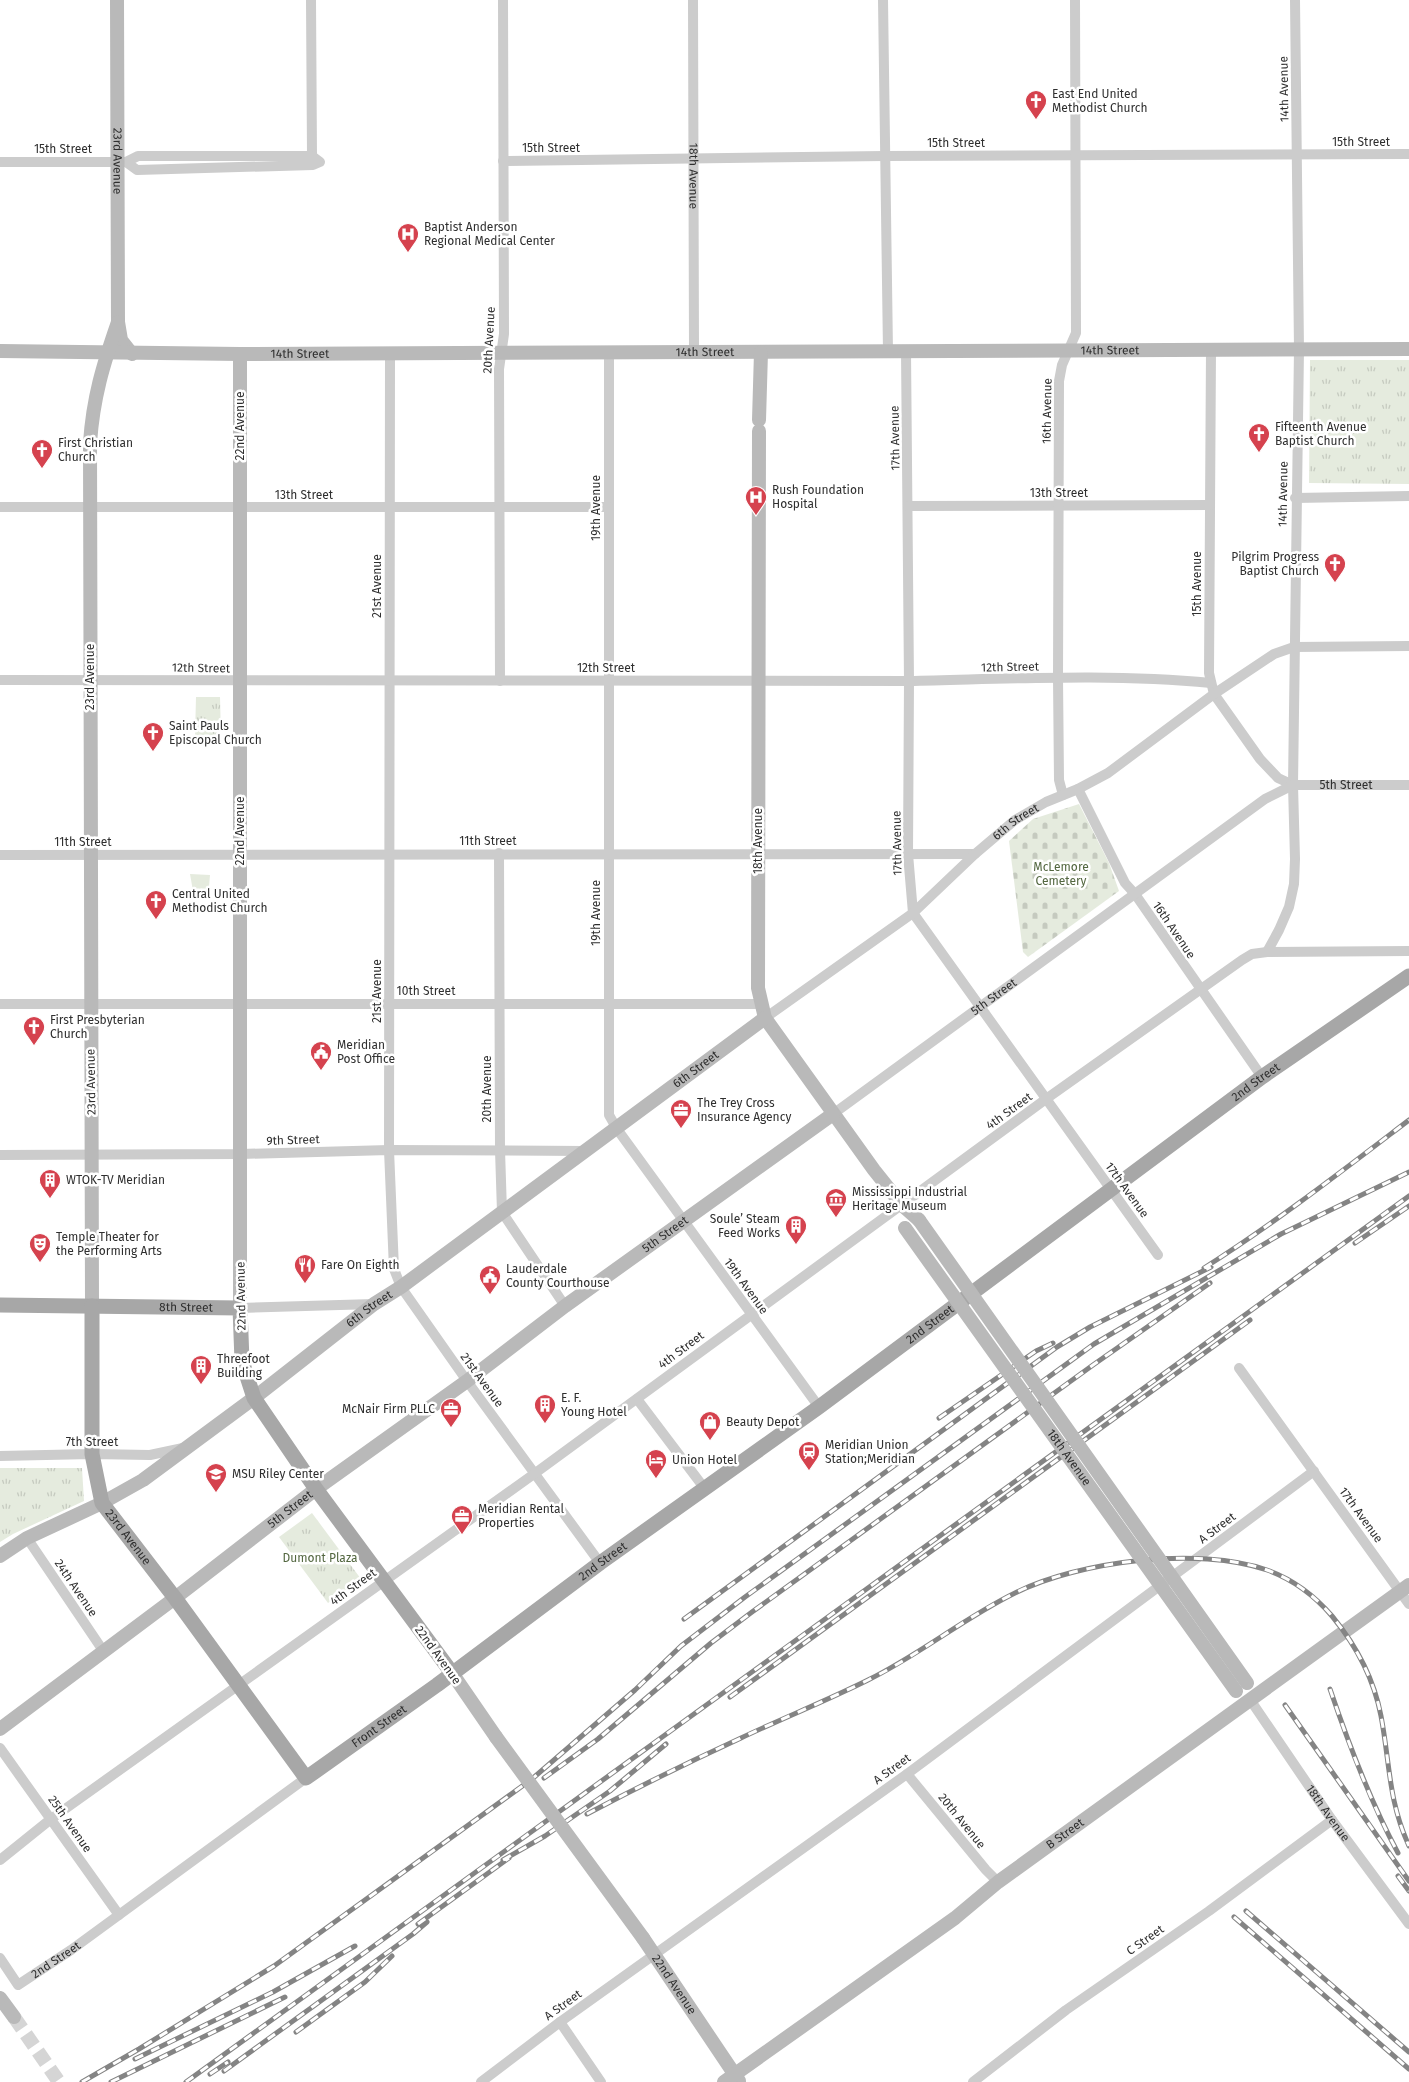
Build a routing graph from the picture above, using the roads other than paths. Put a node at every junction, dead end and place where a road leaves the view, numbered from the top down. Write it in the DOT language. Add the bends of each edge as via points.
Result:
graph roads {
  1 [pos="117,0"];
  2 [pos="311,0"];
  3 [pos="503,0"];
  4 [pos="693,0"];
  5 [pos="884,0"];
  6 [pos="1075,0"];
  7 [pos="1295,0"];
  8 [pos="1409,154"];
  9 [pos="1297,155"];
  10 [pos="884,156"];
  11 [pos="1075,156"];
  12 [pos="693,159"];
  13 [pos="503,161"];
  14 [pos="0,162"];
  15 [pos="122,162"];
  16 [pos="118,322"];
  17 [pos="1299,349"];
  18 [pos="1211,350"];
  19 [pos="1409,350"];
  20 [pos="0,351"];
  21 [pos="906,351"];
  22 [pos="1069,351"];
  23 [pos="107,352"];
  24 [pos="609,352"];
  25 [pos="694,352"];
  26 [pos="761,352"];
  27 [pos="888,352"];
  28 [pos="501,353"];
  29 [pos="132,354"];
  30 [pos="240,354"];
  31 [pos="390,354"];
  32 [pos="1409,496"];
  33 [pos="1295,498"];
  34 [pos="1210,505"];
  35 [pos="908,506"];
  36 [pos="1058,506"];
  37 [pos="0,507"];
  38 [pos="90,507"];
  39 [pos="608,507"];
  40 [pos="239,508"];
  41 [pos="390,508"];
  42 [pos="499,508"];
  43 [pos="1294,646"];
  44 [pos="1409,646"];
  45 [pos="1058,678"];
  46 [pos="90,679"];
  47 [pos="0,680"];
  48 [pos="239,681"];
  49 [pos="390,681"];
  50 [pos="500,681"];
  51 [pos="609,681"];
  52 [pos="758,681"];
  53 [pos="909,681"];
  54 [pos="1211,683"];
  55 [pos="1214,694"];
  56 [pos="1293,785"];
  57 [pos="1409,785"];
  58 [pos="1078,789"];
  59 [pos="1062,795"];
  60 [pos="499,853"];
  61 [pos="608,853"];
  62 [pos="758,853"];
  63 [pos="90,854"];
  64 [pos="240,854"];
  65 [pos="390,854"];
  66 [pos="908,854"];
  67 [pos="975,854"];
  68 [pos="0,855"];
  69 [pos="1135,894"];
  70 [pos="913,913"];
  71 [pos="1409,951"];
  72 [pos="1267,952"];
  73 [pos="1409,976"];
  74 [pos="1200,990"];
  75 [pos="389,1003"];
  76 [pos="499,1003"];
  77 [pos="609,1003"];
  78 [pos="0,1004"];
  79 [pos="90,1004"];
  80 [pos="240,1004"];
  81 [pos="762,1004"];
  82 [pos="980,1007"];
  83 [pos="765,1018"];
  84 [pos="1262,1077"];
  85 [pos="1046,1099"];
  86 [pos="833,1114"];
  87 [pos="617,1129"];
  88 [pos="389,1150"];
  89 [pos="500,1150"];
  90 [pos="587,1151"];
  91 [pos="92,1153"];
  92 [pos="241,1154"];
  93 [pos="0,1155"];
  94 [pos="1110,1188"];
  95 [pos="902,1206"];
  96 [pos="502,1212"];
  97 [pos="683,1222"];
  98 [pos="1158,1255"];
  99 [pos="401,1288"];
  100 [pos="0,1304"];
  101 [pos="374,1304"];
  102 [pos="92,1306"];
  103 [pos="565,1306"];
  104 [pos="240,1308"];
  105 [pos="751,1314"];
  106 [pos="1239,1368"];
  107 [pos="467,1381"];
  108 [pos="254,1398"];
  109 [pos="637,1399"];
  110 [pos="819,1407"];
  111 [pos="184,1448"];
  112 [pos="92,1454"];
  113 [pos="0,1456"];
  114 [pos="1314,1471"];
  115 [pos="534,1474"];
  116 [pos="705,1488"];
  117 [pos="316,1489"];
  118 [pos="102,1503"];
  119 [pos="27,1538"];
  120 [pos="0,1556"];
  121 [pos="600,1563"];
  122 [pos="383,1581"];
  123 [pos="1404,1588"];
  124 [pos="175,1598"];
  125 [pos="1409,1604"];
  126 [pos="104,1652"];
  127 [pos="452,1673"];
  128 [pos="239,1686"];
  129 [pos="1242,1687"];
  130 [pos="1251,1701"];
  131 [pos="0,1729"];
  132 [pos="0,1748"];
  133 [pos="907,1774"];
  134 [pos="306,1778"];
  135 [pos="51,1819"];
  136 [pos="1332,1820"];
  137 [pos="0,1860"];
  138 [pos="998,1882"];
  139 [pos="119,1915"];
  140 [pos="1409,1924"];
  141 [pos="655,1956"];
  142 [pos="0,1958"];
  143 [pos="0,1998"];
  144 [pos="14,2017"];
  145 [pos="560,2022"];
  146 [pos="732,2079"];
  147 [pos="481,2082"];
  148 [pos="601,2082"];
  149 [pos="973,2082"];
  1 -- 15 [label="street, 23rd Avenue"];
  2 -- 15 [label="street, 15th Street" via="316,159 138,156"];
  3 -- 13 [label="street, 20th Avenue"];
  4 -- 12 [label="street, 18th Avenue"];
  5 -- 10 [label="street"];
  6 -- 11 [label="street, 16th Avenue"];
  7 -- 9 [label="street, 14th Avenue"];
  8 -- 9 [label="street, 15th Street"];
  9 -- 11 [label="street, 15th Street"];
  9 -- 17 [label="street, 14th Avenue"];
  10 -- 11 [label="street, 15th Street"];
  10 -- 12 [label="street, 15th Street"];
  10 -- 27 [label="street"];
  11 -- 22 [label="street, 16th Avenue" via="1076,333"];
  12 -- 13 [label="street, 15th Street"];
  12 -- 25 [label="street, 18th Avenue"];
  13 -- 28 [label="street, 20th Avenue" via="504,334"];
  14 -- 15 [label="street, 15th Street"];
  15 -- 16 [label="street, 23rd Avenue"];
  16 -- 23 [label="street, 23rd Avenue"];
  16 -- 29 [label="street, 23rd Avenue" via="121,340"];
  17 -- 18 [label="street, 14th Street"];
  17 -- 19 [label="street, 14th Street"];
  17 -- 33 [label="street, 14th Avenue"];
  18 -- 22 [label="street, 14th Street"];
  18 -- 34 [label="street, 15th Avenue"];
  20 -- 23 [label="street, 14th Street"];
  21 -- 22 [label="street, 14th Street"];
  21 -- 27 [label="street, 14th Street"];
  21 -- 35 [label="street, 17th Avenue"];
  22 -- 36 [label="street, 16th Avenue" via="1059,381"];
  23 -- 29 [label="street, 14th Street"];
  23 -- 38 [label="street, 23rd Avenue" via="92,416"];
  24 -- 25 [label="street, 14th Street"];
  24 -- 28 [label="street, 14th Street"];
  24 -- 39 [label="street, 19th Avenue"];
  25 -- 26 [label="street, 14th Street"];
  26 -- 27 [label="street, 14th Street"];
  26 -- 52 [label="street, 18th Avenue"];
  28 -- 31 [label="street, 14th Street"];
  28 -- 42 [label="street, 20th Avenue"];
  29 -- 30 [label="street, 14th Street"];
  30 -- 31 [label="street, 14th Street"];
  30 -- 40 [label="street, 22nd Avenue"];
  31 -- 41 [label="street, 21st Avenue"];
  32 -- 33 [label="street"];
  33 -- 43 [label="street, 14th Avenue"];
  34 -- 36 [label="street, 13th Street"];
  34 -- 54 [label="street, 15th Avenue"];
  35 -- 36 [label="street, 13th Street"];
  35 -- 53 [label="street, 17th Avenue"];
  36 -- 45 [label="street, 16th Avenue"];
  37 -- 38 [label="street, 13th Street"];
  38 -- 40 [label="street, 13th Street"];
  38 -- 46 [label="street, 23rd Avenue"];
  39 -- 42 [label="street, 13th Street"];
  39 -- 51 [label="street, 19th Avenue"];
  40 -- 41 [label="street, 13th Street"];
  40 -- 48 [label="street, 22nd Avenue"];
  41 -- 42 [label="street, 13th Street"];
  41 -- 49 [label="street, 21st Avenue"];
  42 -- 50 [label="street, 20th Avenue"];
  43 -- 44 [label="street, 6th Street"];
  43 -- 55 [label="street, 6th Street" via="1274,654"];
  43 -- 56 [label="street, 14th Avenue"];
  45 -- 53 [label="street, 12th Street"];
  45 -- 54 [label="street, 12th Street"];
  45 -- 59 [label="street, 16th Avenue"];
  46 -- 47 [label="street, 12th Street"];
  46 -- 48 [label="street, 12th Street"];
  46 -- 63 [label="street, 23rd Avenue"];
  48 -- 49 [label="street, 12th Street"];
  48 -- 64 [label="street, 22nd Avenue"];
  49 -- 50 [label="street, 12th Street"];
  49 -- 65 [label="street, 21st Avenue"];
  50 -- 51 [label="street, 12th Street"];
  51 -- 52 [label="street, 12th Street"];
  51 -- 61 [label="street, 19th Avenue"];
  52 -- 53 [label="street, 12th Street"];
  52 -- 62 [label="street, 18th Avenue"];
  53 -- 66 [label="street, 17th Avenue"];
  54 -- 55 [label="street, 15th Avenue"];
  55 -- 56 [label="street, 15th Avenue" via="1265,764 1278,778"];
  55 -- 58 [label="street, 6th Street" via="1108,773"];
  56 -- 57 [label="street, 5th Street"];
  56 -- 69 [label="street, 5th Street" via="1265,799"];
  56 -- 72 [label="street, 14th Avenue" via="1294,884 1289,907"];
  58 -- 59 [label="street, 6th Street"];
  58 -- 69 [label="street, 16th Avenue" via="1125,883"];
  59 -- 67 [label="street, 6th Street" via="1022,815"];
  60 -- 61 [label="street, 11th Street"];
  60 -- 65 [label="street, 11th Street"];
  60 -- 76 [label="street, 20th Avenue"];
  61 -- 62 [label="street, 11th Street"];
  61 -- 77 [label="street, 19th Avenue"];
  62 -- 66 [label="street, 11th Street"];
  62 -- 81 [label="street, 18th Avenue" via="758,988"];
  63 -- 64 [label="street, 11th Street"];
  63 -- 68 [label="street, 11th Street"];
  63 -- 79 [label="street, 23rd Avenue"];
  64 -- 65 [label="street, 11th Street"];
  64 -- 80 [label="street, 22nd Avenue"];
  65 -- 75 [label="street, 21st Avenue"];
  66 -- 67 [label="street, 11th Street"];
  66 -- 70 [label="street, 17th Avenue"];
  67 -- 70 [label="street, 6th Street"];
  69 -- 74 [label="street, 16th Avenue"];
  69 -- 82 [label="street, 5th Street"];
  70 -- 82 [label="street, 17th Avenue"];
  70 -- 83 [label="street, 6th Street"];
  71 -- 72 [label="street, 4th Street"];
  72 -- 74 [label="street, 4th Street" via="1252,954"];
  73 -- 84 [label="main road, 2nd Street"];
  74 -- 84 [label="street, 16th Avenue"];
  74 -- 85 [label="street, 4th Street"];
  75 -- 76 [label="street, 10th Street"];
  75 -- 80 [label="street, 10th Street"];
  75 -- 88 [label="street, 21st Avenue"];
  76 -- 77 [label="street, 10th Street"];
  76 -- 89 [label="street, 20th Avenue"];
  77 -- 81 [label="street, 10th Street"];
  77 -- 87 [label="street, 19th Avenue" via="609,1115"];
  78 -- 79 [label="street, 10th Street"];
  79 -- 80 [label="street, 10th Street"];
  79 -- 91 [label="street, 23rd Avenue"];
  80 -- 92 [label="street, 22nd Avenue"];
  81 -- 83 [label="street, 18th Avenue"];
  82 -- 85 [label="street, 17th Avenue"];
  82 -- 86 [label="street, 5th Street"];
  83 -- 86 [label="street, 18th Avenue"];
  83 -- 87 [label="street, 6th Street"];
  84 -- 94 [label="main road, 2nd Street"];
  85 -- 94 [label="street, 17th Avenue"];
  85 -- 95 [label="street, 4th Street"];
  86 -- 95 [label="street, 18th Avenue"];
  86 -- 97 [label="street, 5th Street"];
  87 -- 90 [label="street, 6th Street"];
  87 -- 97 [label="street, 19th Avenue"];
  88 -- 89 [label="street, 9th Street"];
  88 -- 92 [label="street, 9th Street"];
  88 -- 99 [label="street, 21st Avenue" via="394,1269"];
  89 -- 90 [label="street, 9th Street"];
  89 -- 96 [label="street, 20th Avenue"];
  90 -- 96 [label="street, 6th Street"];
  91 -- 92 [label="street, 9th Street"];
  91 -- 93 [label="street, 9th Street"];
  91 -- 102 [label="street, 23rd Avenue"];
  92 -- 104 [label="street, 22nd Avenue"];
  94 -- 98 [label="street, 17th Avenue"];
  94 -- 110 [label="main road, 2nd Street"];
  95 -- 105 [label="street, 4th Street"];
  95 -- 129 [label="street, 18th Avenue, bridge" via="919,1220"];
  95 -- 129 [label="street, 18th Avenue, bridge" via="905,1228"];
  96 -- 99 [label="street, 6th Street"];
  96 -- 103 [label="street"];
  97 -- 103 [label="street, 5th Street"];
  97 -- 105 [label="street, 19th Avenue"];
  99 -- 101 [label="street, 6th Street"];
  99 -- 107 [label="street, 21st Avenue"];
  100 -- 102 [label="main road, 8th Street"];
  101 -- 104 [label="street, 8th Street"];
  101 -- 108 [label="street, 6th Street"];
  102 -- 104 [label="main road, 8th Street"];
  102 -- 112 [label="main road, 23rd Avenue"];
  103 -- 107 [label="street, 5th Street"];
  104 -- 108 [label="main road, 22nd Avenue" via="242,1361"];
  105 -- 109 [label="street, 4th Street"];
  105 -- 110 [label="street, 19th Avenue"];
  106 -- 114 [label="street, 17th Avenue"];
  107 -- 115 [label="street, 21st Avenue"];
  107 -- 117 [label="street, 5th Street"];
  108 -- 111 [label="street, 6th Street"];
  108 -- 117 [label="main road, 22nd Avenue"];
  109 -- 115 [label="street, 4th Street"];
  109 -- 116 [label="street"];
  110 -- 116 [label="main road, 2nd Street"];
  111 -- 112 [label="street, 7th Street" via="150,1455"];
  111 -- 118 [label="street, 6th Street" via="142,1480"];
  112 -- 113 [label="street, 7th Street"];
  112 -- 118 [label="main road, 23rd Avenue"];
  114 -- 123 [label="street, 17th Avenue"];
  114 -- 133 [label="street, A Street"];
  115 -- 121 [label="street, 21st Avenue"];
  115 -- 122 [label="street, 4th Street"];
  116 -- 121 [label="main road, 2nd Street"];
  117 -- 122 [label="main road, 22nd Avenue"];
  117 -- 124 [label="street, 5th Street"];
  118 -- 119 [label="street, 6th Street"];
  118 -- 124 [label="main road, 23rd Avenue"];
  119 -- 120 [label="street, 6th Street"];
  119 -- 126 [label="street, 24th Avenue"];
  121 -- 127 [label="main road, 2nd Street"];
  122 -- 127 [label="main road, 22nd Avenue"];
  122 -- 128 [label="street, 4th Street"];
  123 -- 125 [label="street, 17th Avenue"];
  123 -- 130 [label="street, B Street"];
  124 -- 126 [label="street, 5th Street"];
  124 -- 128 [label="main road, 23rd Avenue"];
  126 -- 131 [label="street, 5th Street"];
  127 -- 134 [label="main road, Front Street"];
  127 -- 141 [label="street, 22nd Avenue, bridge"];
  128 -- 134 [label="main road, 23rd Avenue"];
  128 -- 135 [label="street, 4th Street"];
  129 -- 130 [label="street, 18th Avenue"];
  130 -- 136 [label="street, 18th Avenue"];
  130 -- 138 [label="street, B Street"];
  132 -- 135 [label="street, 25th Avenue"];
  133 -- 138 [label="street, 20th Avenue"];
  133 -- 141 [label="street, A Street"];
  134 -- 139 [label="street"];
  135 -- 137 [label="street, 4th Street"];
  135 -- 139 [label="street, 25th Avenue"];
  136 -- 140 [label="street, 18th Avenue"];
  136 -- 149 [label="street, C Street" via="1209,1911 1066,2010"];
  138 -- 146 [label="street, B Street" via="955,1918"];
  139 -- 142 [label="street, 2nd Street" via="18,1985"];
  141 -- 145 [label="street, A Street"];
  141 -- 146 [label="street, 22nd Avenue"];
  143 -- 144 [label="street"];
  145 -- 147 [label="street, A Street"];
  145 -- 148 [label="street"];
}
